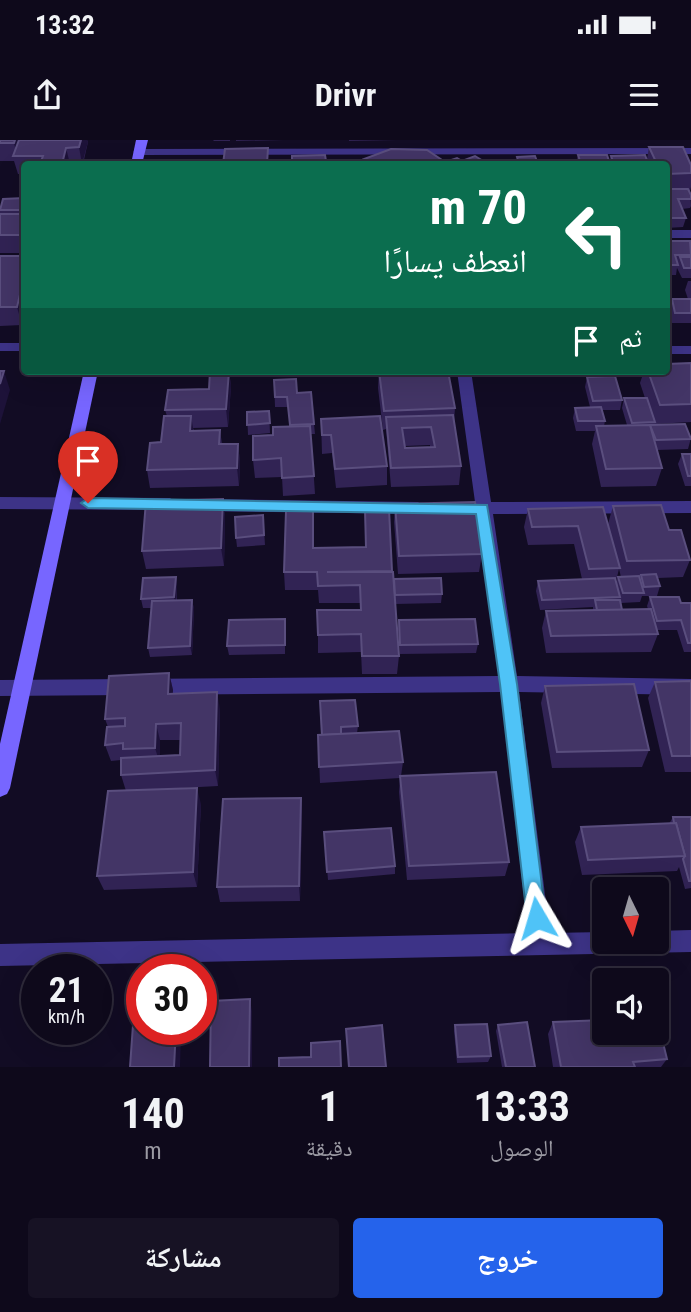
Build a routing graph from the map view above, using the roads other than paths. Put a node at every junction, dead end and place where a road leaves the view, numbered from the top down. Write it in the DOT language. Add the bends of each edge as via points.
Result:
graph roads {
  1 [pos="439,140"];
  2 [pos="691,151"];
  3 [pos="139,152"];
  4 [pos="442,153"];
  5 [pos="670,234"];
  6 [pos="691,234"];
  7 [pos="21,346"];
  8 [pos="0,347"];
  9 [pos="670,350"];
  10 [pos="691,350"];
  11 [pos="90,375"];
  12 [pos="465,375"];
  13 [pos="0,503"];
  14 [pos="62,503"];
  15 [pos="691,507"];
  16 [pos="482,509"];
  17 [pos="509,684"];
  18 [pos="22,687"];
  19 [pos="691,687"];
  20 [pos="0,688"];
  21 [pos="0,788"];
  22 [pos="691,941"];
  23 [pos="540,944"];
  24 [pos="0,955"];
  1 -- 4 [label="street"];
  2 -- 4 [label="street"];
  3 -- 4 [label="street"];
  5 -- 6 [label="street"];
  7 -- 8 [label="street"];
  9 -- 10 [label="street"];
  11 -- 14 [label="street"];
  12 -- 16 [label="street"];
  13 -- 14 [label="street"];
  14 -- 16 [label="street"];
  14 -- 18 [label="street"];
  15 -- 16 [label="street"];
  16 -- 17 [label="street"];
  17 -- 18 [label="street"];
  17 -- 19 [label="street"];
  17 -- 23 [label="street"];
  18 -- 20 [label="street"];
  18 -- 21 [label="street"];
  22 -- 23 [label="street"];
  23 -- 24 [label="street"];
}
